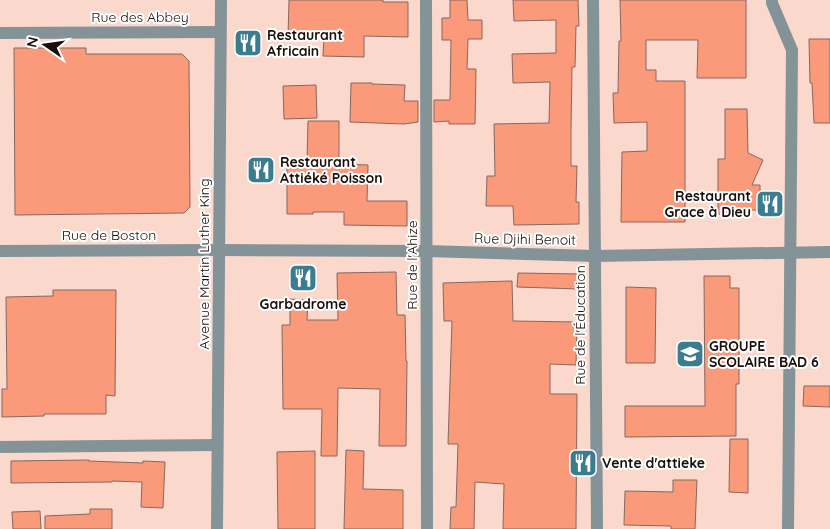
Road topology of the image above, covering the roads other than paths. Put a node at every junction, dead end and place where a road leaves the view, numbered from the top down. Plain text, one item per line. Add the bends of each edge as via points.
1 (221, 0) edge
2 (426, 0) edge
3 (593, 0) edge
4 (772, 0) edge
5 (220, 32) junction
6 (0, 33) edge
7 (219, 250) junction
8 (0, 251) edge
9 (427, 252) junction
10 (830, 252) edge
11 (790, 253) junction
12 (595, 256) junction
13 (217, 445) junction
14 (0, 447) edge
15 (217, 529) edge
16 (428, 529) edge
17 (597, 529) edge
18 (788, 529) edge

1 - 5 street, Avenue Martin Luther King
2 - 9 street, Rue de l'Ahize
3 - 12 street, Rue de l'Éducation
4 - 11 street via 792,50
5 - 6 street, Rue des Abbey
5 - 7 street, Avenue Martin Luther King
7 - 8 street, Rue de Boston
7 - 9 street, Rue Djihi Benoit
7 - 13 street, Avenue Martin Luther King
9 - 12 street, Rue Djihi Benoit
9 - 16 street, Rue de l'Ahize
10 - 11 street, Rue Djihi Benoit
11 - 12 street, Rue Djihi Benoit
11 - 18 street
12 - 17 street, Rue de l'Éducation
13 - 14 street
13 - 15 street, Avenue Martin Luther King

